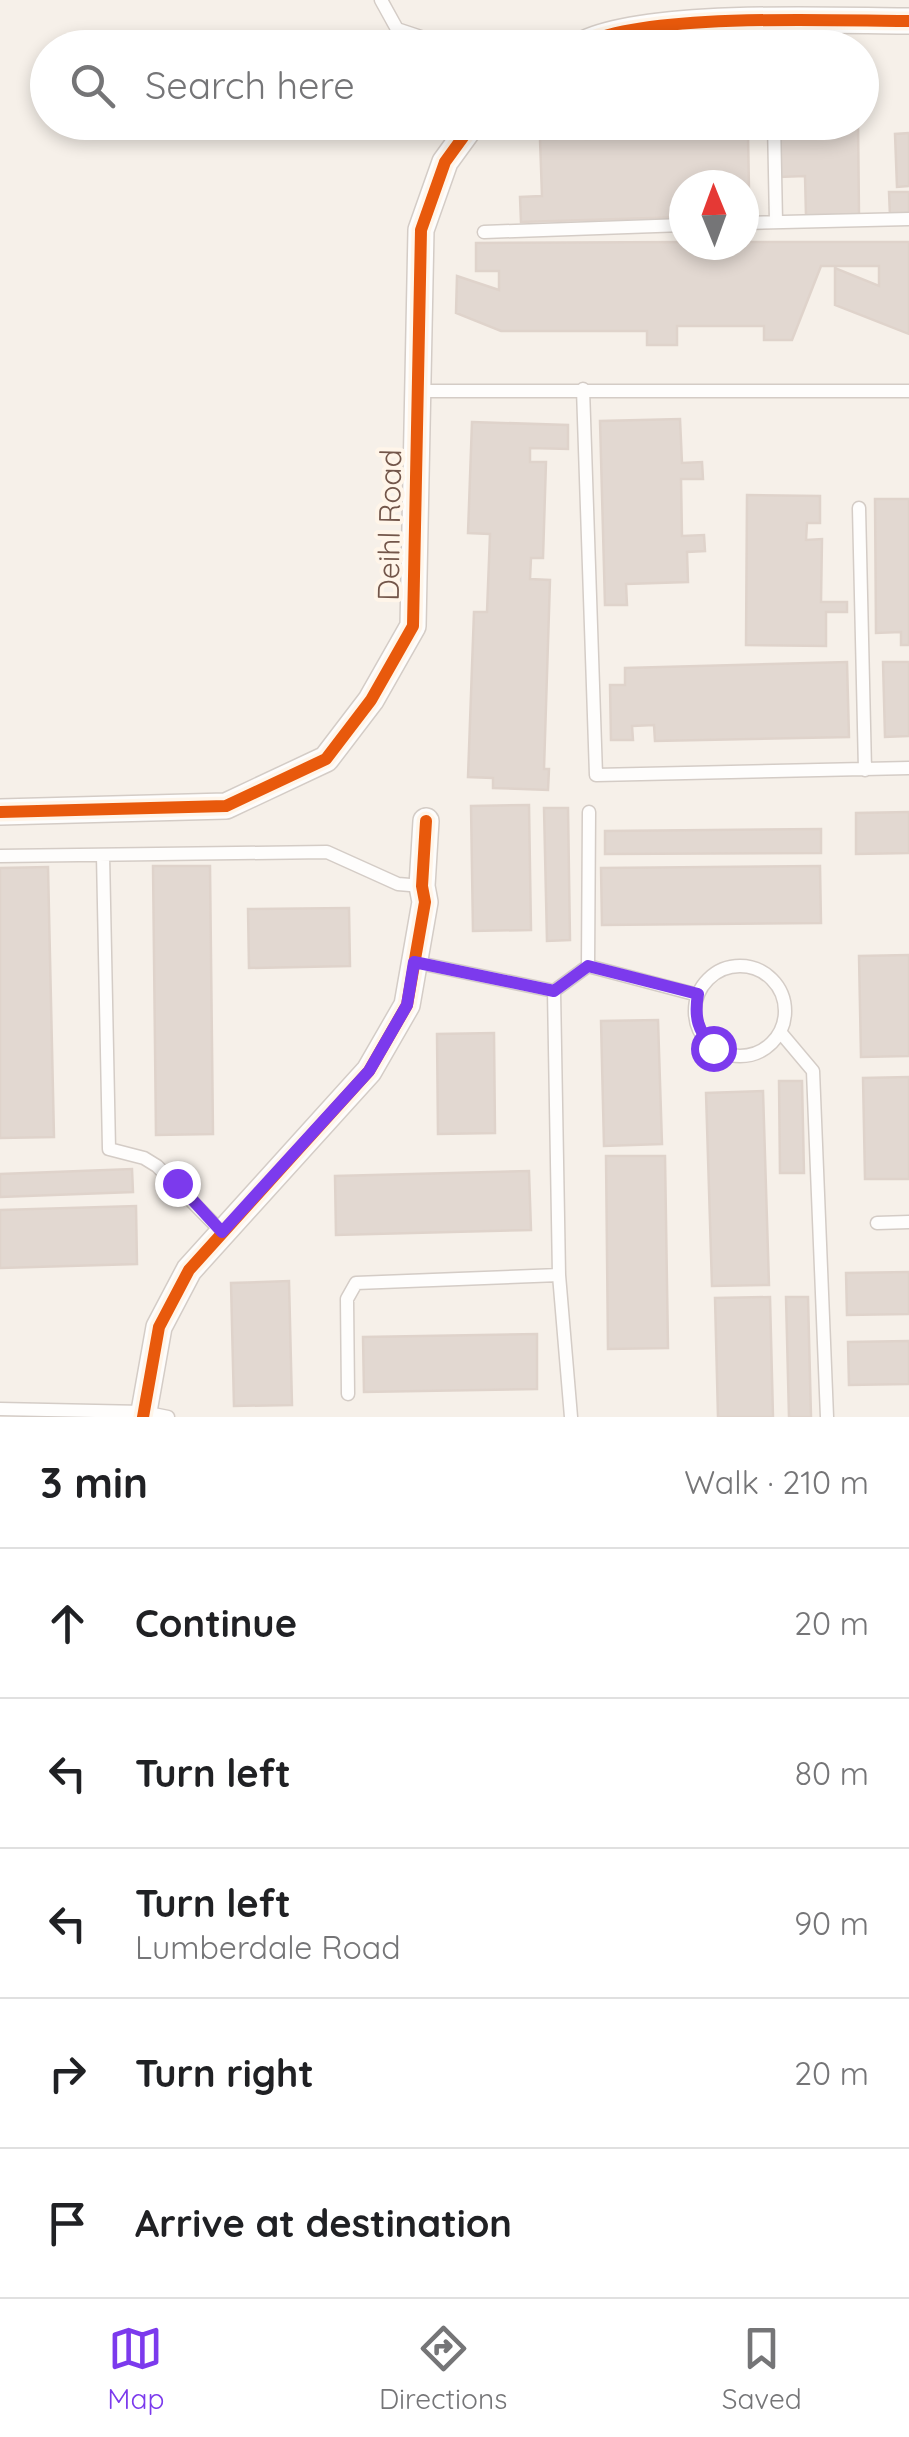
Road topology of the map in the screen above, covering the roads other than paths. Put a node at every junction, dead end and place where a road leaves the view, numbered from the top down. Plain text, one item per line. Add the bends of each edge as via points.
1 (381, 0) edge
2 (909, 21) edge
3 (401, 30) edge
4 (635, 30) edge
5 (725, 30) edge
6 (821, 30) edge
7 (461, 140) edge
8 (774, 140) edge
9 (909, 219) edge
10 (776, 222) junction
11 (759, 223) edge
12 (669, 226) edge
13 (484, 232) dead end
14 (583, 389) junction
15 (418, 390) junction
16 (909, 391) edge
17 (859, 508) dead end
18 (909, 768) edge
19 (865, 770) junction
20 (0, 812) edge
21 (589, 812) dead end
22 (426, 821) dead end
23 (104, 854) junction
24 (0, 856) edge
25 (422, 886) junction
26 (414, 962) junction
27 (588, 966) junction
28 (554, 991) junction
29 (698, 994) junction
30 (781, 1033) junction
31 (909, 1222) edge
32 (877, 1223) dead end
33 (222, 1232) junction
34 (559, 1275) junction
35 (348, 1394) dead end
36 (0, 1409) edge
37 (151, 1415) edge
38 (571, 1417) edge
39 (826, 1417) edge

1 - 3 lane
2 - 6 street
4 - 5 street via 668,24
7 - 15 street, Deihl Road via 445,162 421,230
8 - 10 lane
9 - 10 lane
10 - 11 lane
12 - 13 lane
14 - 15 lane
14 - 16 lane
14 - 19 lane via 596,775
15 - 20 street, Deihl Road via 413,626 371,700 326,759 226,806
17 - 19 lane
18 - 19 lane
21 - 27 lane
22 - 25 street
23 - 24 lane
23 - 25 lane via 327,852 398,884
23 - 33 lane via 108,1149 157,1166
25 - 26 street
26 - 28 lane
26 - 33 street via 407,1005 369,1071
27 - 28 lane
27 - 29 lane
28 - 34 lane
29 - 30 lane via 694,1014 700,1033 730,1056 768,1048
29 - 30 lane via 712,975 736,966 760,970 778,985 786,1009
30 - 39 lane via 813,1071
31 - 32 lane
33 - 37 street via 189,1270 159,1327
34 - 35 lane via 356,1283 347,1299
34 - 38 lane
36 - 37 lane

